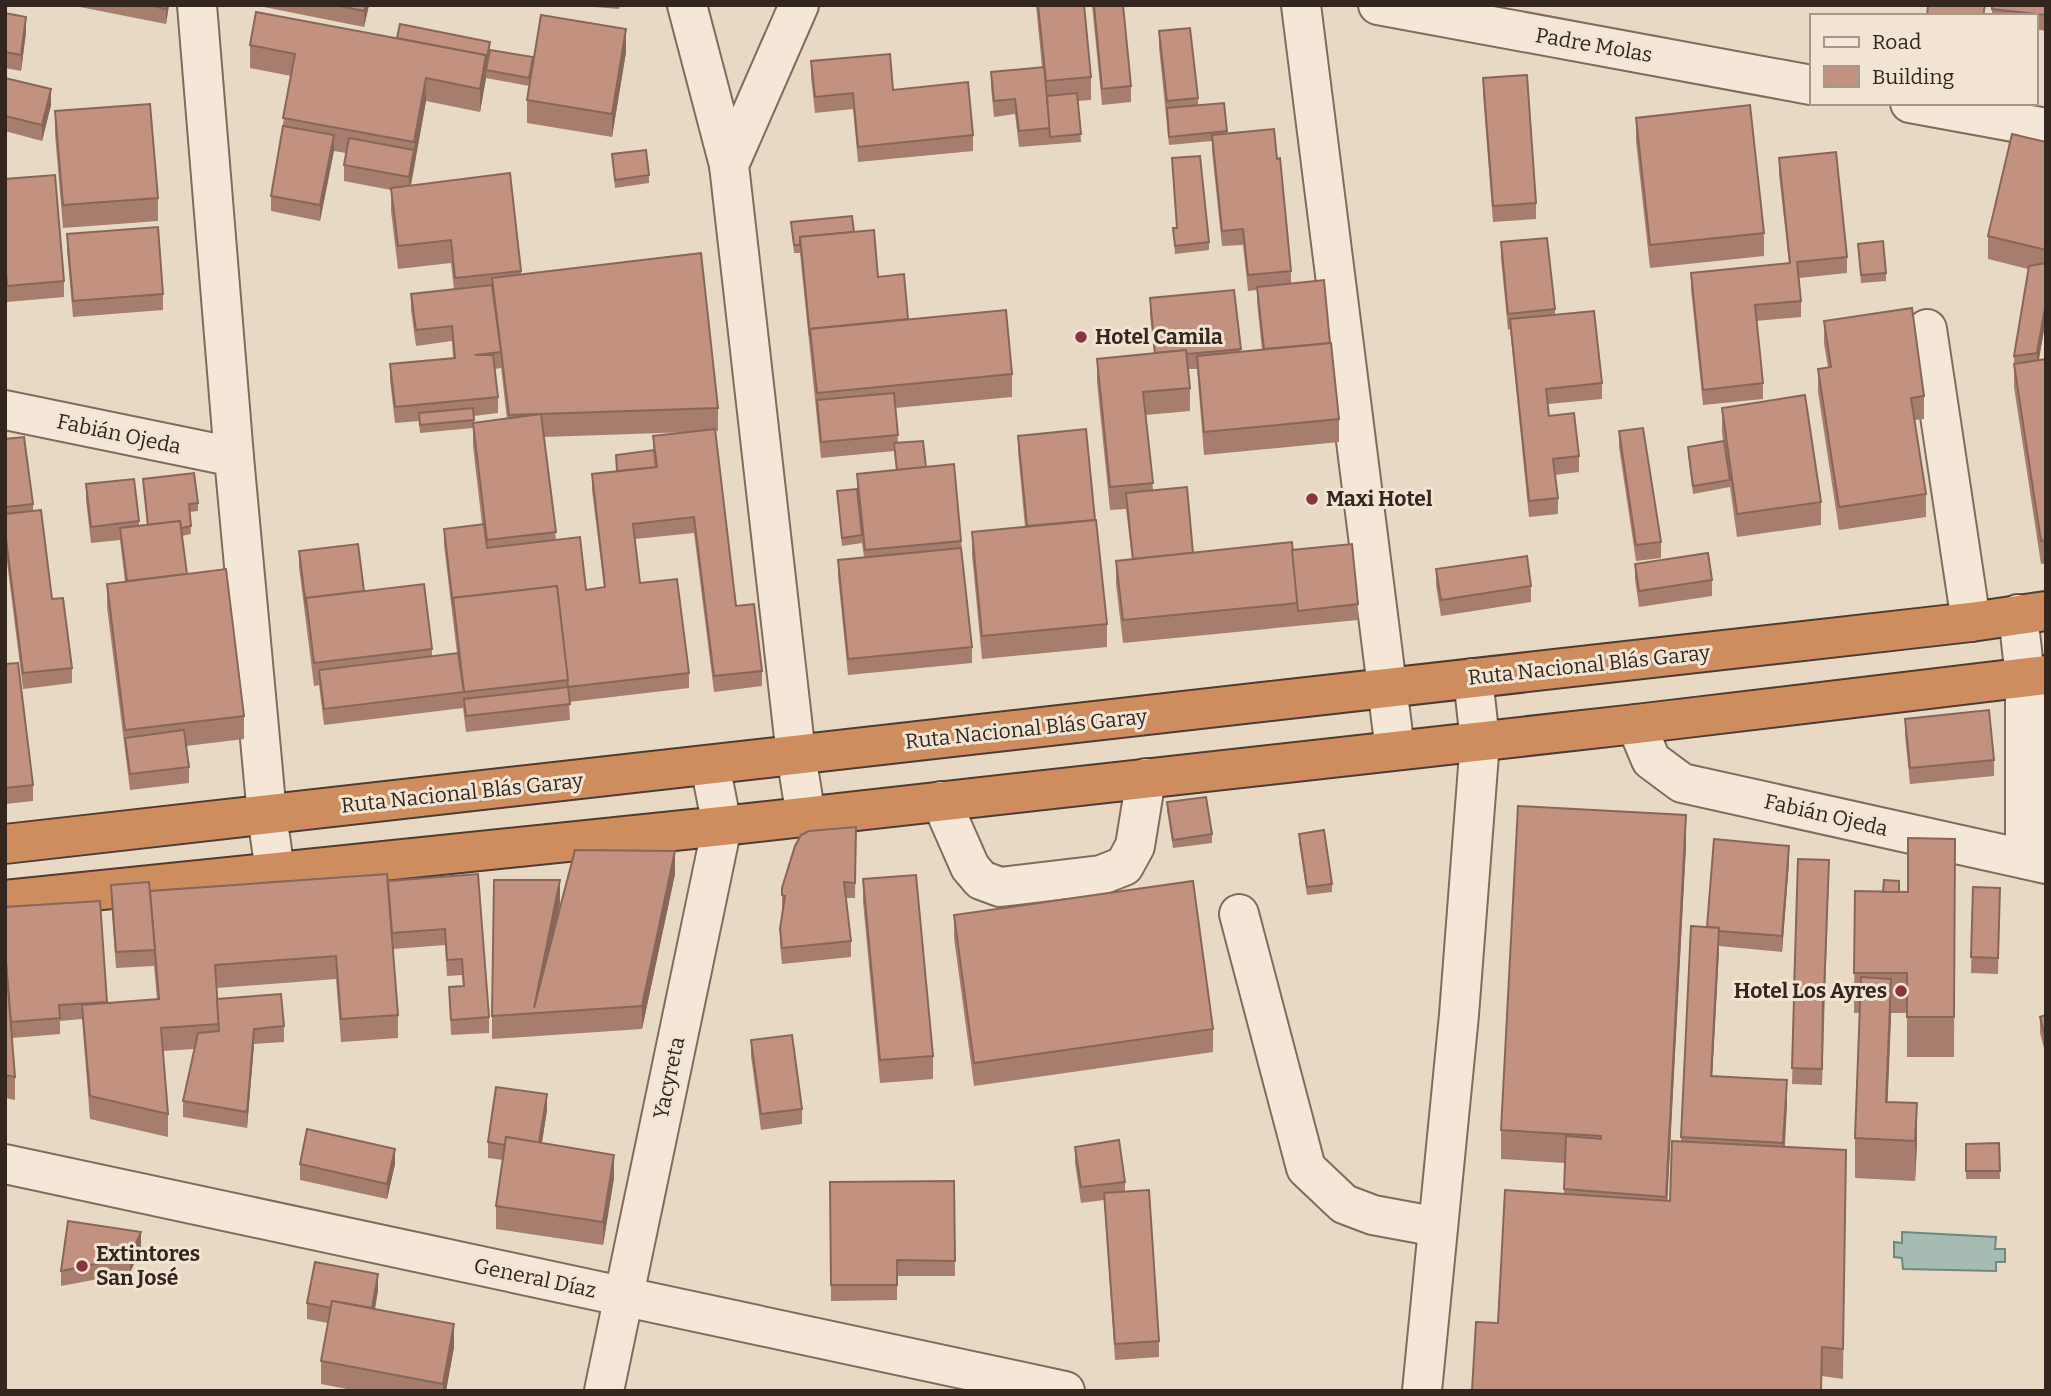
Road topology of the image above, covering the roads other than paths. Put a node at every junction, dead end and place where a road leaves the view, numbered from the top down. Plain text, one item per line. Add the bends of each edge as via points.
1 (197, 5) edge
2 (687, 5) edge
3 (799, 5) edge
4 (1301, 5) edge
5 (1378, 5) edge
6 (1810, 85) edge
7 (1921, 105) edge
8 (2046, 128) edge
9 (729, 165) junction
10 (1927, 329) dead end
11 (5, 410) edge
12 (234, 457) junction
13 (2032, 613) edge
14 (1971, 622) junction
15 (2035, 677) edge
16 (1473, 678) junction
17 (1386, 688) junction
18 (1636, 724) junction
19 (1480, 741) junction
20 (1395, 750) junction
21 (796, 755) junction
22 (710, 765) junction
23 (1146, 778) junction
24 (941, 801) junction
25 (267, 815) junction
26 (806, 817) junction
27 (722, 827) junction
28 (5, 844) edge
29 (2035, 862) edge
30 (275, 872) junction
31 (5, 900) edge
32 (1239, 914) dead end
33 (5, 1164) edge
34 (1438, 1227) junction
35 (622, 1296) junction
36 (604, 1391) edge
37 (1065, 1391) edge
38 (1422, 1391) edge

1 - 12 street
2 - 9 street
3 - 9 street
4 - 17 street
5 - 6 street, Padre Molas
7 - 8 street
9 - 21 street
10 - 14 street
11 - 12 street, Fabián Ojeda
12 - 25 street
13 - 14 highway, Ruta Nacional Blás Garay
13 - 15 street
14 - 16 highway, Ruta Nacional Blás Garay
15 - 18 highway
15 - 29 street
16 - 17 highway, Ruta Nacional Blás Garay
16 - 19 street
17 - 20 street
17 - 21 highway, Ruta Nacional Blás Garay
18 - 19 highway
18 - 29 street, Fabián Ojeda via 1651,760 1682,783
19 - 20 highway
19 - 34 street
20 - 23 highway
21 - 22 highway, Ruta Nacional Blás Garay
21 - 26 street
22 - 25 highway, Ruta Nacional Blás Garay
22 - 27 street, Yacyreta
23 - 24 highway
23 - 24 street via 1135,846 1124,866 1101,875 1000,887 981,880 970,867
24 - 26 highway
25 - 28 highway, Ruta Nacional Blás Garay
25 - 30 street
26 - 27 highway
27 - 30 highway
27 - 35 street, Yacyreta
30 - 31 highway
32 - 34 street via 1306,1168 1344,1204 1373,1215
33 - 35 street, General Díaz
34 - 38 street
35 - 36 street, Yacyreta
35 - 37 street, General Díaz

